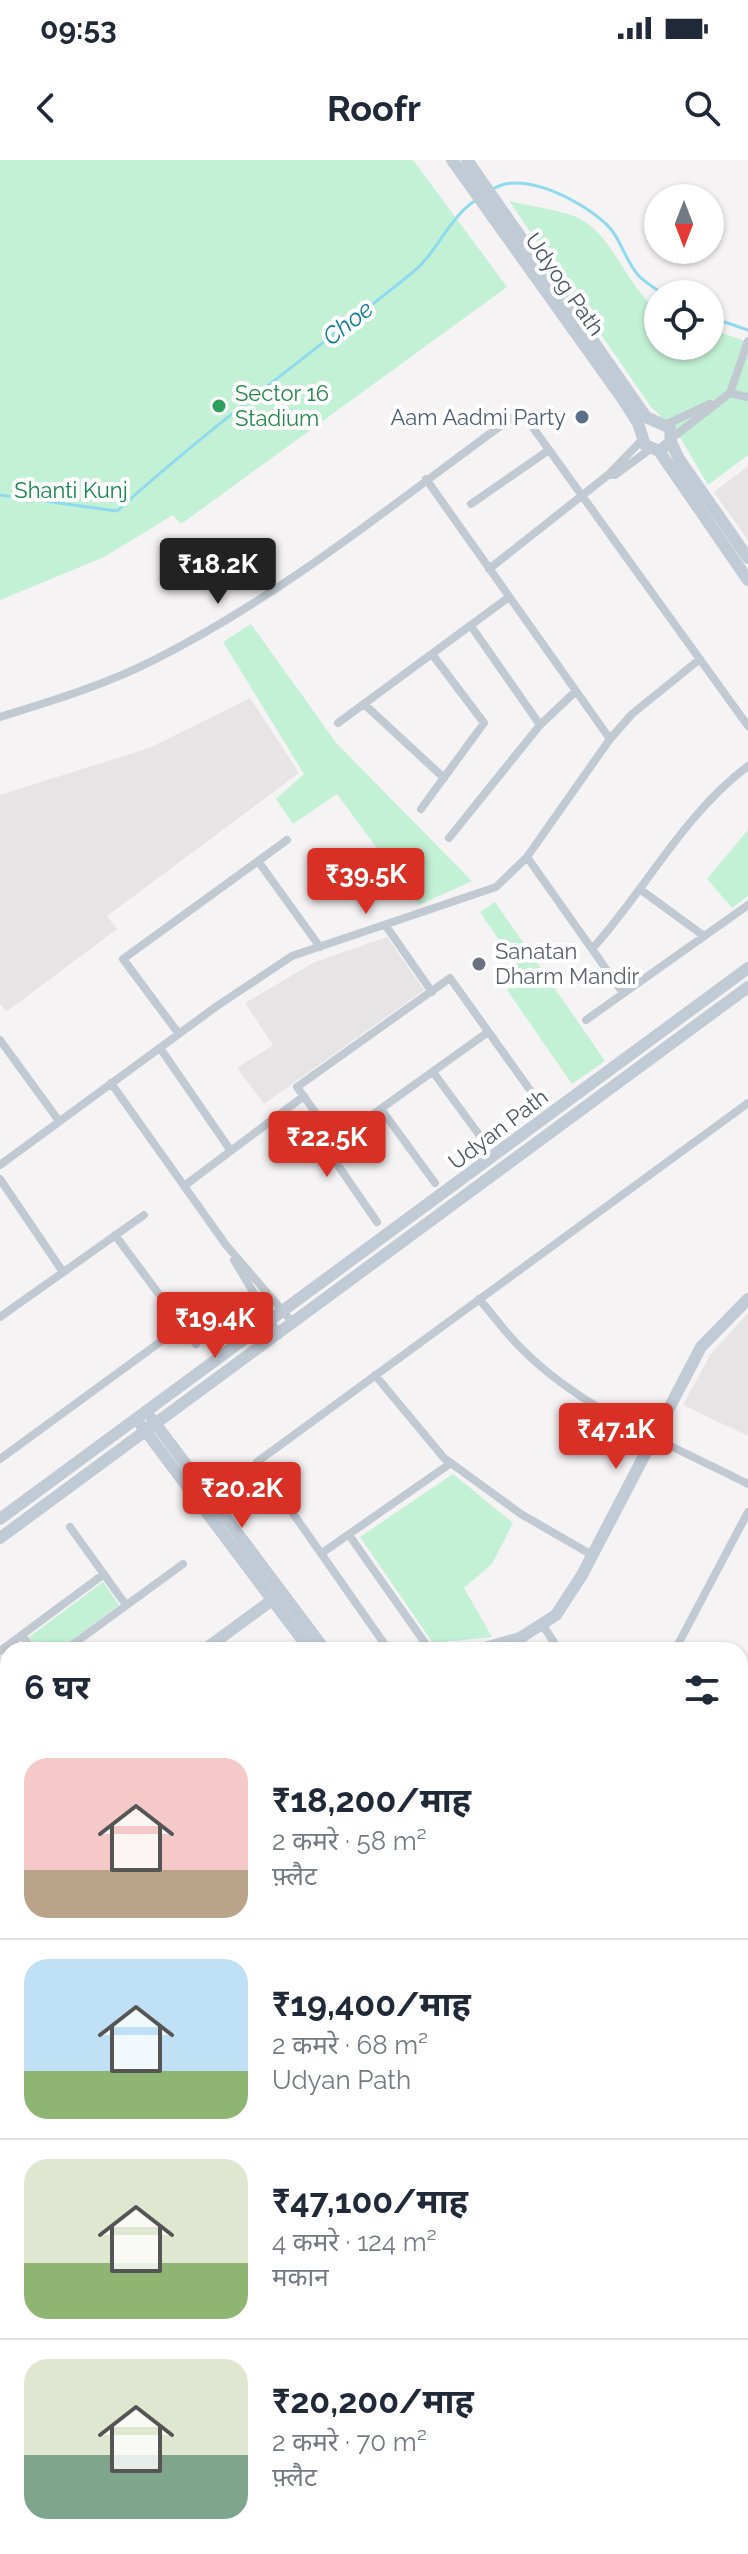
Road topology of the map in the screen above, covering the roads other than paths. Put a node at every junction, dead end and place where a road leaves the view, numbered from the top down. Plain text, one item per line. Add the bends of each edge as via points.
1 (452, 160) edge
2 (468, 169) edge
3 (499, 216) junction
4 (748, 341) edge
5 (726, 396) junction
6 (748, 397) edge
7 (662, 422) junction
8 (672, 440) junction
9 (648, 444) junction
10 (549, 450) junction
11 (426, 479) junction
12 (582, 495) junction
13 (471, 504) dead end
14 (748, 558) edge
15 (489, 569) junction
16 (748, 580) edge
17 (509, 597) junction
18 (471, 626) junction
19 (432, 654) junction
20 (700, 659) junction
21 (576, 691) junction
22 (364, 704) junction
23 (0, 717) edge
24 (338, 723) dead end
25 (540, 725) junction
26 (748, 726) edge
27 (610, 739) junction
28 (748, 766) edge
29 (444, 778) junction
30 (421, 809) dead end
31 (449, 838) dead end
32 (287, 840) dead end
33 (527, 857) junction
34 (258, 861) junction
35 (641, 890) junction
36 (748, 905) edge
37 (386, 926) junction
38 (704, 936) junction
39 (320, 947) junction
40 (592, 949) junction
41 (748, 968) edge
42 (748, 987) edge
43 (432, 992) junction
44 (623, 993) junction
45 (586, 1020) dead end
46 (488, 1032) junction
47 (179, 1034) junction
48 (0, 1040) edge
49 (160, 1048) junction
50 (433, 1072) junction
51 (111, 1083) junction
52 (304, 1096) junction
53 (748, 1103) edge
54 (540, 1104) dead end
55 (381, 1109) junction
56 (59, 1121) junction
57 (336, 1141) junction
58 (486, 1144) dead end
59 (231, 1151) junction
60 (0, 1165) edge
61 (0, 1179) edge
62 (435, 1183) dead end
63 (184, 1186) junction
64 (144, 1215) dead end
65 (377, 1222) dead end
66 (115, 1235) junction
67 (226, 1245) junction
68 (63, 1272) junction
69 (479, 1299) junction
70 (748, 1299) edge
71 (286, 1312) junction
72 (0, 1317) edge
73 (269, 1323) junction
74 (294, 1324) junction
75 (182, 1326) junction
76 (279, 1335) junction
77 (196, 1344) dead end
78 (375, 1375) junction
79 (173, 1412) junction
80 (140, 1413) junction
81 (151, 1428) junction
82 (655, 1436) junction
83 (131, 1443) junction
84 (169, 1452) junction
85 (0, 1459) edge
86 (451, 1463) junction
87 (748, 1484) edge
88 (748, 1512) edge
89 (0, 1519) edge
90 (70, 1527) dead end
91 (349, 1535) junction
92 (0, 1538) edge
93 (322, 1553) junction
94 (592, 1555) junction
95 (183, 1564) dead end
96 (104, 1574) junction
97 (277, 1596) junction
98 (126, 1605) junction
99 (542, 1624) junction
100 (22, 1635) junction
101 (12, 1642) edge
102 (27, 1642) edge
103 (76, 1642) edge
104 (215, 1642) edge
105 (305, 1642) edge
106 (318, 1642) edge
107 (383, 1642) edge
108 (424, 1642) edge
109 (513, 1642) edge
110 (554, 1642) edge
111 (679, 1642) edge

1 - 2 main road, Udyog Path
2 - 3 main road, Udyog Path
3 - 7 main road, Udyog Path via 646,417
3 - 9 main road, Udyog Path
4 - 5 street
5 - 6 street
5 - 7 street
5 - 8 street
7 - 8 main road
7 - 9 main road via 647,424
8 - 9 main road
8 - 14 main road
9 - 12 street via 615,475
9 - 16 main road, Udyog Path
10 - 11 street via 521,411
10 - 12 street
10 - 13 street
11 - 15 street
11 - 23 street via 241,612 89,689
12 - 15 street
12 - 20 street
15 - 17 street
17 - 18 street
17 - 21 street
18 - 19 street
18 - 25 street
19 - 22 street
19 - 29 street via 484,723
20 - 26 street
20 - 27 street via 632,714
21 - 25 street
21 - 27 street
22 - 24 street
22 - 29 street
25 - 31 street
27 - 33 street
28 - 35 street via 694,814
29 - 30 street
32 - 34 street
33 - 37 street via 496,887
33 - 40 street
34 - 39 street
34 - 47 street via 123,959
35 - 38 street
35 - 40 street
36 - 38 street
37 - 39 street
37 - 43 street
38 - 44 street
39 - 47 street via 292,956
40 - 44 street
41 - 71 main road, Udyan Path
42 - 74 main road, Udyan Path
43 - 46 street via 450,978
43 - 52 street via 297,1087
44 - 45 street
46 - 50 street
46 - 54 street
47 - 49 street
48 - 56 street
49 - 51 street
49 - 59 street
50 - 55 street
50 - 58 street
51 - 56 street
51 - 63 street
52 - 57 street
52 - 59 street
53 - 69 street
55 - 57 street
55 - 62 street
56 - 60 street
57 - 65 street via 326,1148
59 - 63 street
61 - 68 street
63 - 67 street
64 - 66 street
66 - 68 street
66 - 75 street
67 - 71 street
67 - 73 street
68 - 72 street
69 - 78 street
69 - 82 street via 523,1351 569,1389
70 - 82 main road via 701,1347
71 - 73 main road, Udyan Path
71 - 74 street
73 - 76 street
73 - 80 main road, Udyan Path
74 - 76 main road, Udyan Path
75 - 77 street
75 - 85 street
76 - 79 main road, Udyan Path
78 - 86 street
78 - 93 street via 257,1462
79 - 81 main road, Udyan Path
79 - 84 main road
80 - 81 main road
80 - 89 main road, Udyan Path
81 - 83 main road, Udyan Path
81 - 84 main road
82 - 87 street
82 - 94 main road
83 - 84 main road
83 - 92 main road, Udyan Path
84 - 97 main road
86 - 91 street
86 - 94 street via 556,1537
88 - 111 street
90 - 96 street
91 - 93 street
91 - 108 street
93 - 107 street
94 - 99 main road via 556,1615
95 - 98 street
96 - 98 street
96 - 100 street
97 - 104 main road
97 - 105 main road
97 - 106 main road
98 - 103 street
99 - 109 main road
99 - 110 street
100 - 101 street
100 - 102 street

